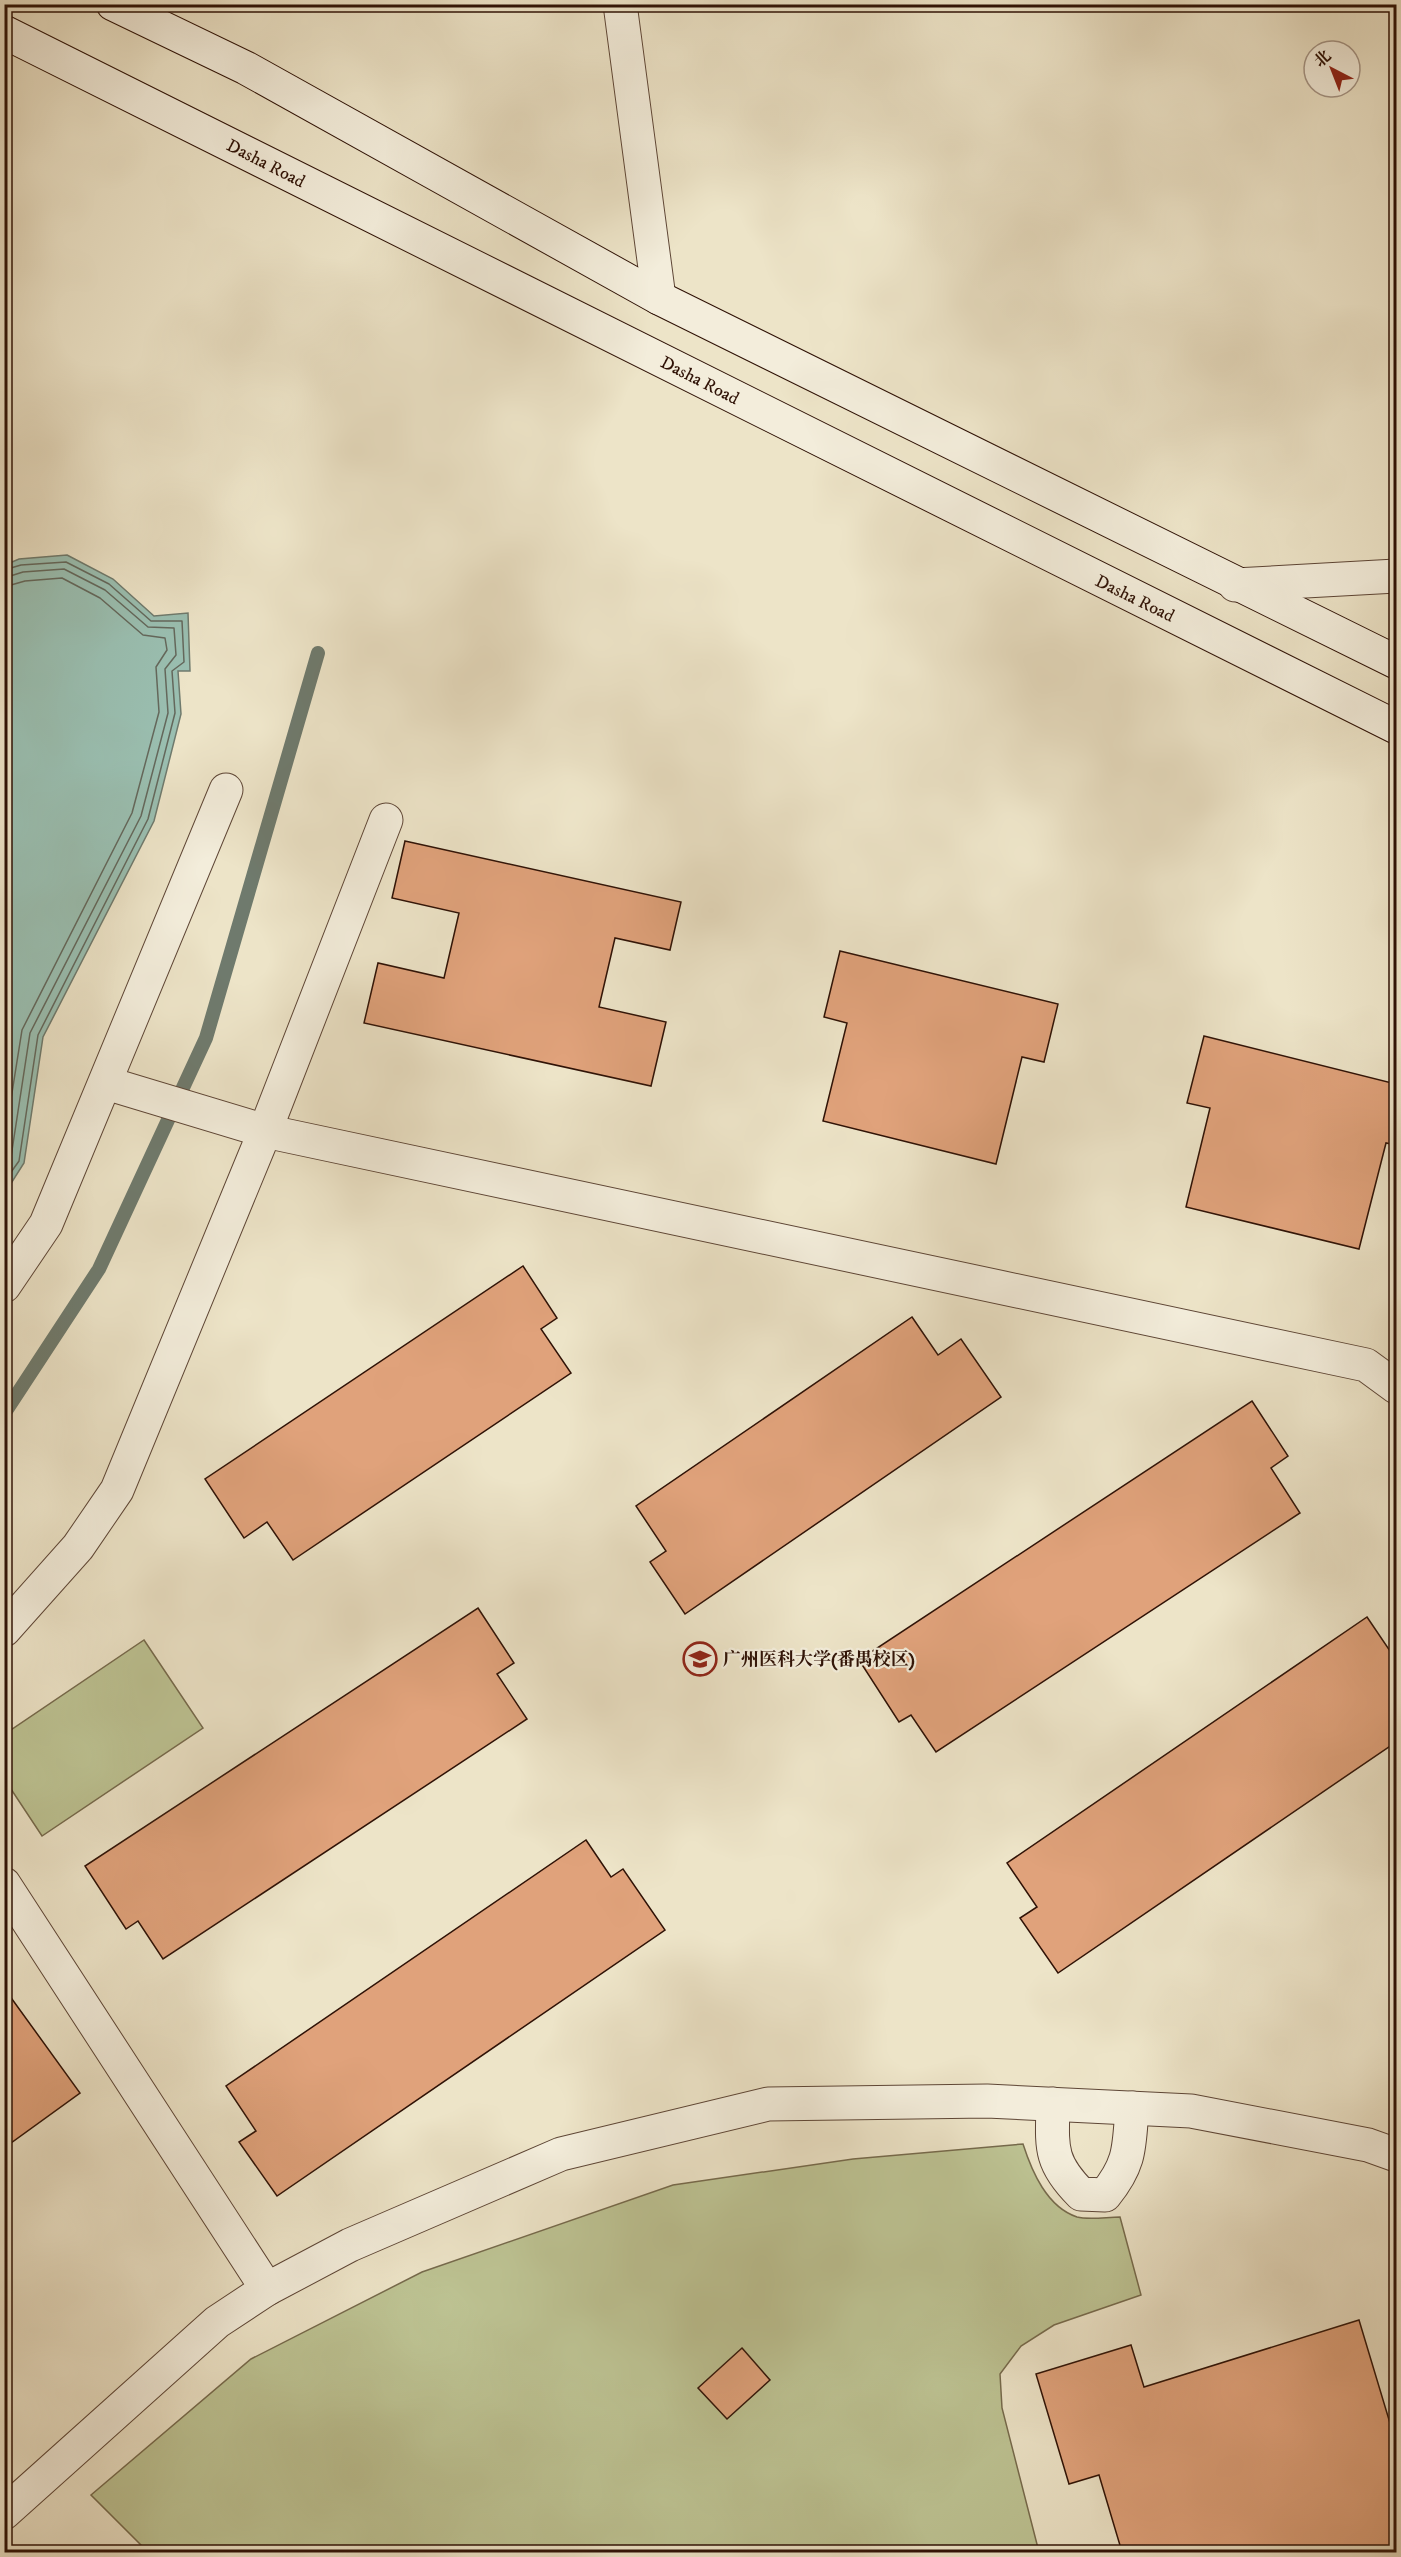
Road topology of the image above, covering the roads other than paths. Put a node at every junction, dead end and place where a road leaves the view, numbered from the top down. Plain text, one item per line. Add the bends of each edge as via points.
1 (113, 4) edge
2 (620, 4) edge
3 (4, 32) edge
4 (659, 298) junction
5 (1396, 576) edge
6 (1235, 585) junction
7 (1396, 662) edge
8 (1396, 727) edge
9 (225, 790) dead end
10 (386, 820) dead end
11 (106, 1083) junction
12 (265, 1131) junction
13 (4, 1286) edge
14 (1396, 1387) edge
15 (4, 1630) edge
16 (5, 1887) edge
17 (1053, 2104) junction
18 (1132, 2108) junction
19 (1387, 2147) edge
20 (267, 2289) junction
21 (4, 2512) edge

1 - 4 street via 246,68
2 - 4 street
3 - 8 street, Dasha Road
4 - 6 street
5 - 6 street
6 - 7 street
9 - 11 street
10 - 12 street
11 - 12 street
11 - 13 street via 46,1224
12 - 14 street via 1366,1365
12 - 15 street via 117,1490 78,1547
16 - 20 street
17 - 18 street
17 - 18 street via 1052,2151 1064,2178 1081,2194 1105,2195 1120,2177 1128,2158
17 - 20 street via 987,2101 780,2104 745,2110 561,2154 350,2245
18 - 19 street via 1191,2111
20 - 21 street via 217,2322

